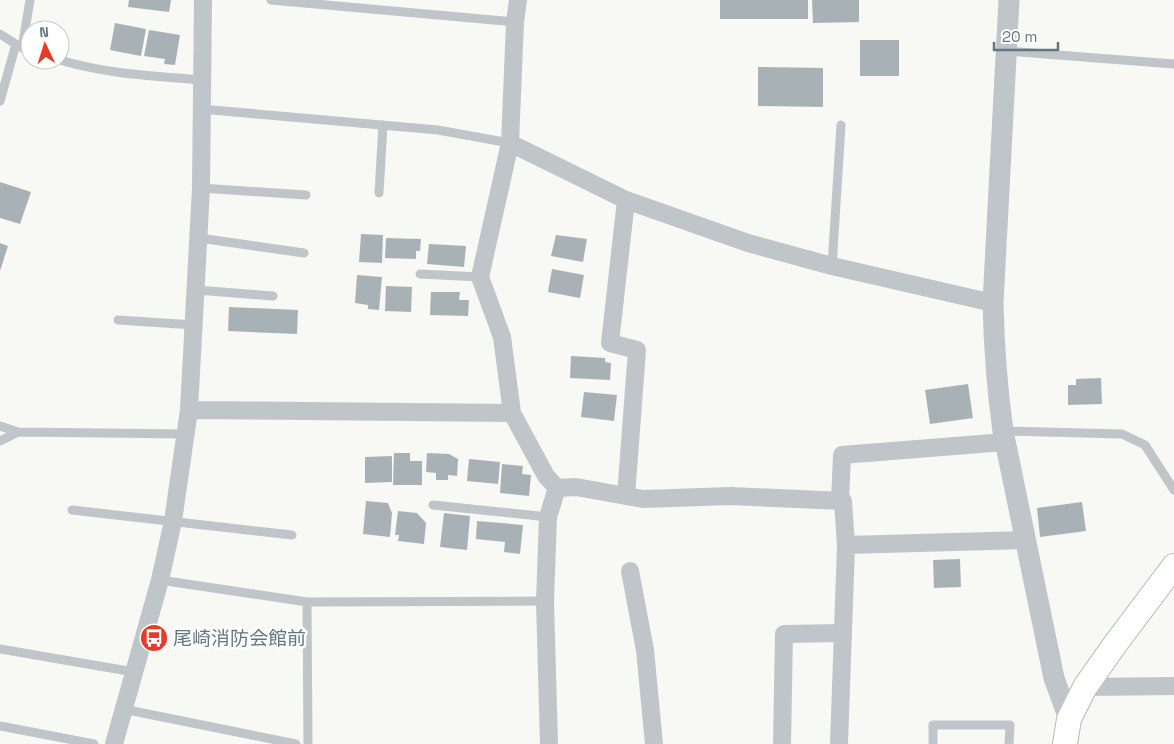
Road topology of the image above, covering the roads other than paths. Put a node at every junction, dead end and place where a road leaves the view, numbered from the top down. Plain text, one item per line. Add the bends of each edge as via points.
1 (30, 0) edge
2 (203, 0) edge
3 (271, 0) edge
4 (518, 0) edge
5 (1009, 0) edge
6 (27, 20) edge
7 (515, 22) junction
8 (0, 34) edge
9 (20, 45) edge
10 (1006, 50) junction
11 (20, 54) edge
12 (70, 63) edge
13 (1174, 64) edge
14 (201, 80) junction
15 (0, 100) edge
16 (201, 109) junction
17 (383, 125) junction
18 (841, 125) dead end
19 (510, 143) junction
20 (201, 188) junction
21 (379, 193) dead end
22 (306, 195) dead end
23 (626, 200) junction
24 (199, 238) junction
25 (304, 253) dead end
26 (832, 266) junction
27 (420, 274) dead end
28 (480, 277) junction
29 (197, 290) junction
30 (273, 296) dead end
31 (994, 304) junction
32 (118, 320) dead end
33 (194, 324) junction
34 (189, 410) junction
35 (512, 413) junction
36 (0, 426) edge
37 (18, 432) junction
38 (186, 434) junction
39 (1004, 436) junction
40 (0, 441) edge
41 (557, 488) junction
42 (1174, 490) edge
43 (626, 496) junction
44 (840, 501) junction
45 (433, 505) dead end
46 (72, 510) dead end
47 (548, 517) junction
48 (173, 521) junction
49 (292, 535) dead end
50 (1025, 540) junction
51 (846, 545) junction
52 (1174, 566) edge
53 (630, 571) dead end
54 (160, 580) junction
55 (545, 601) junction
56 (307, 602) junction
57 (842, 633) junction
58 (0, 649) edge
59 (134, 672) junction
60 (1174, 686) edge
61 (1085, 687) junction
62 (123, 709) junction
63 (1069, 719) junction
64 (0, 726) edge
65 (94, 744) edge
66 (114, 744) edge
67 (296, 744) edge
68 (308, 744) edge
69 (548, 744) edge
70 (654, 744) edge
71 (782, 744) edge
72 (839, 744) edge
73 (933, 744) edge
74 (1009, 744) edge
75 (1065, 744) edge

1 - 6 lane
2 - 14 street
3 - 7 lane
4 - 7 street
5 - 10 street
7 - 19 street
8 - 9 lane
10 - 13 lane
10 - 31 street
11 - 15 lane
12 - 14 lane via 133,75
14 - 16 street
16 - 17 lane
16 - 20 street
17 - 19 lane via 438,130
17 - 21 lane
18 - 26 lane
19 - 23 street
19 - 28 street
20 - 22 lane
20 - 24 street
23 - 26 street via 748,243
23 - 43 street via 610,343 637,350
24 - 25 lane
24 - 29 street
26 - 31 street
27 - 28 lane
28 - 35 street via 502,337
29 - 30 lane
29 - 33 street
31 - 39 street via 994,345
32 - 33 lane
33 - 34 street
34 - 35 street
34 - 38 street
35 - 41 street via 546,476
36 - 37 lane
37 - 38 lane
37 - 40 lane
38 - 48 street
39 - 42 lane via 1122,434 1145,445
39 - 44 street via 842,454
39 - 50 street
41 - 43 street via 576,487
41 - 47 street
43 - 44 street via 643,499 731,496
44 - 51 street via 843,501
45 - 47 lane
46 - 48 lane
47 - 55 street
48 - 49 lane
48 - 54 street
50 - 51 street
50 - 63 street via 1054,678
51 - 57 street
52 - 61 main road
53 - 70 street via 645,650
54 - 56 lane
54 - 59 street
55 - 56 lane
55 - 69 street
56 - 68 lane
57 - 71 street via 784,634
57 - 72 street
58 - 59 lane
59 - 62 street
60 - 61 street
61 - 63 main road
62 - 66 street
62 - 67 lane
63 - 75 main road
64 - 65 lane
73 - 74 lane via 933,725 1010,725

